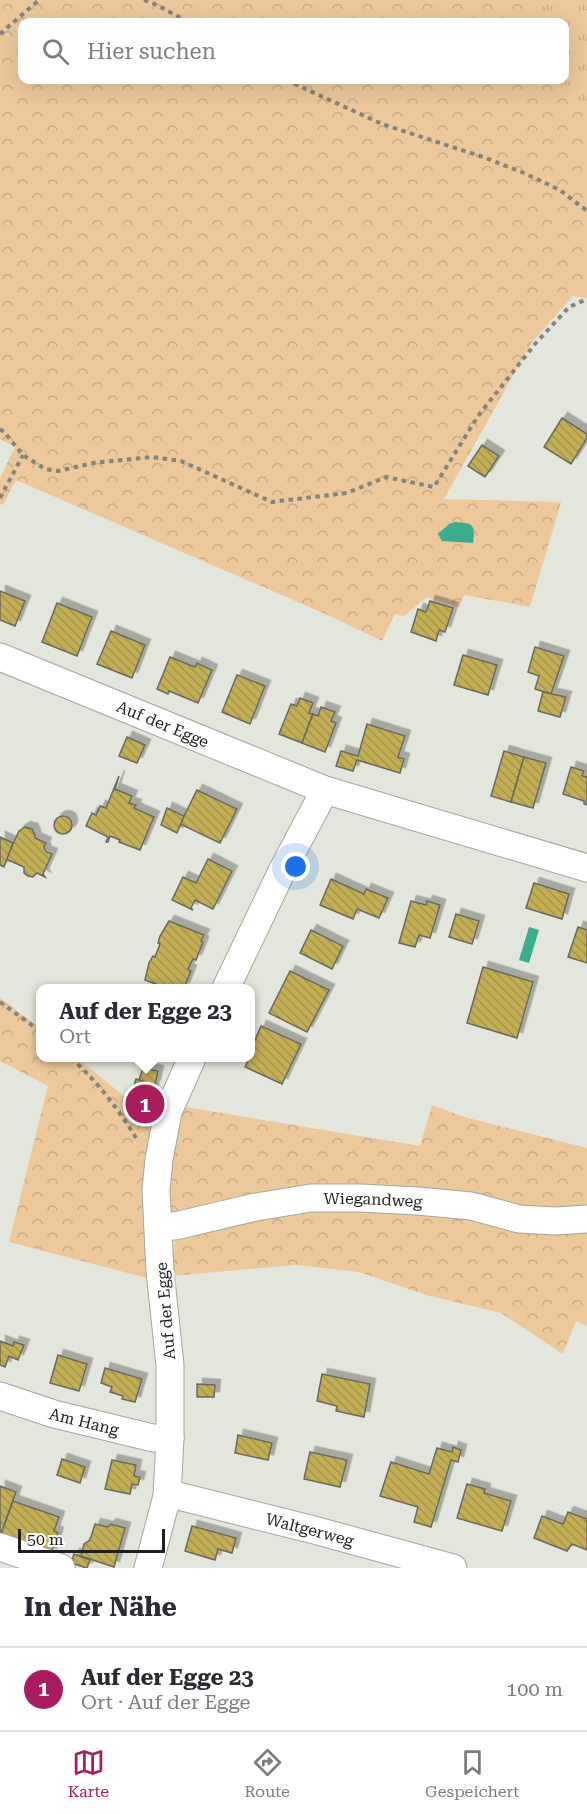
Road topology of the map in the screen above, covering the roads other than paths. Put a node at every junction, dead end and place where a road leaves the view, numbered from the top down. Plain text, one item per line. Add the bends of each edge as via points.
1 (0, 657) edge
2 (325, 790) junction
3 (587, 868) edge
4 (227, 984) edge
5 (190, 1062) edge
6 (587, 1219) edge
7 (158, 1226) junction
8 (0, 1396) edge
9 (170, 1438) junction
10 (167, 1496) junction
11 (0, 1546) edge
12 (61, 1568) edge
13 (148, 1568) edge
14 (453, 1568) edge

1 - 2 street, Auf der Egge
2 - 3 street, Auf der Egge
2 - 4 street
5 - 7 street, Auf der Egge via 168,1112 156,1190
6 - 7 street, Wiegandweg via 519,1219 471,1206 311,1198 175,1226
7 - 9 street, Auf der Egge via 170,1365
8 - 9 street, Am Hang via 54,1414 153,1438
9 - 10 street, Auf der Egge
10 - 13 street, Auf der Egge
10 - 14 street, Waltgerweg
11 - 12 street

